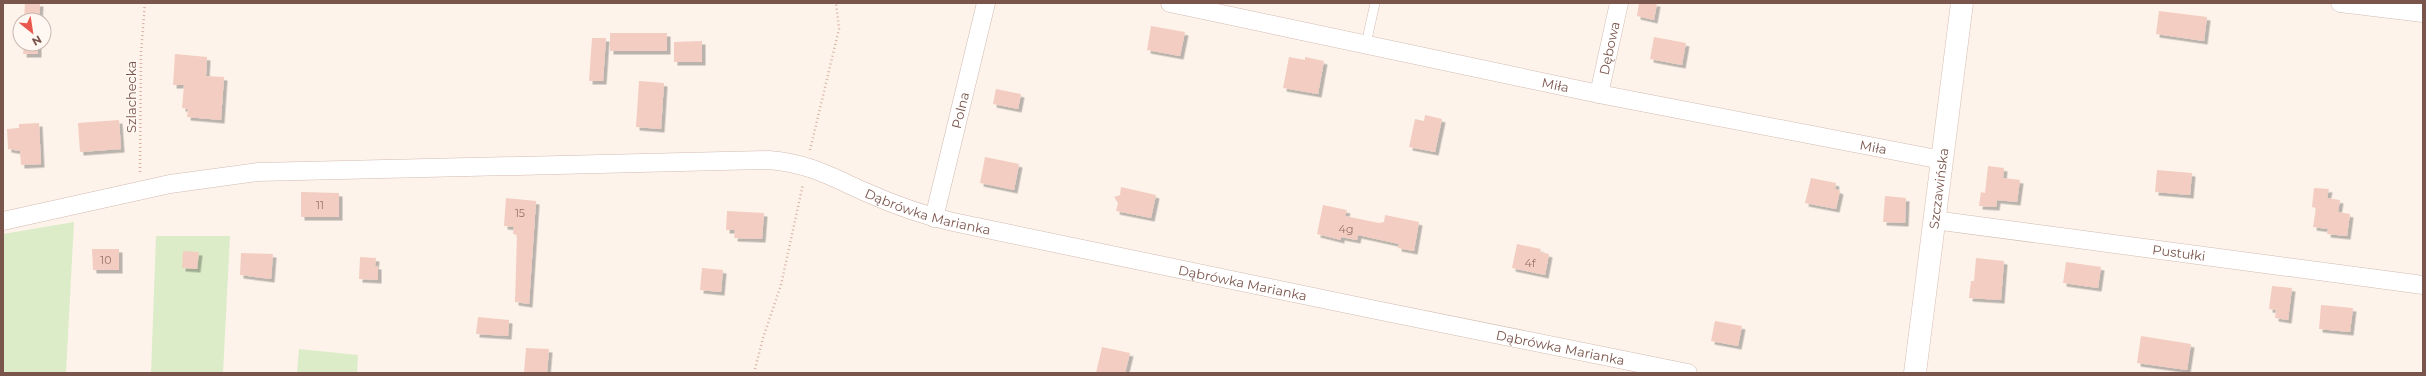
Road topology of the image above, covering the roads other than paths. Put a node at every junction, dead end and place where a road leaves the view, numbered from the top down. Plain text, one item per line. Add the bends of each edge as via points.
1 (986, 3) edge
2 (1170, 3) edge
3 (1375, 3) edge
4 (1619, 3) edge
5 (1962, 3) edge
6 (2340, 3) edge
7 (2423, 13) edge
8 (1366, 44) junction
9 (1598, 94) junction
10 (1942, 160) junction
11 (934, 218) junction
12 (3, 220) edge
13 (1934, 220) junction
14 (2423, 285) edge
15 (1688, 373) edge
16 (1915, 373) edge

1 - 11 street, Polna
2 - 8 street, Miła
3 - 8 lane
4 - 9 street, Dębowa
5 - 10 street, Szczawińska
6 - 7 street
8 - 9 street, Miła
9 - 10 street, Miła
10 - 13 street, Szczawińska
11 - 12 street, Dąbrówka Marianka via 883,200 806,165 769,160 258,172 198,179
11 - 15 street, Dąbrówka Marianka
13 - 14 street, Pustułki
13 - 16 street, Szczawińska

